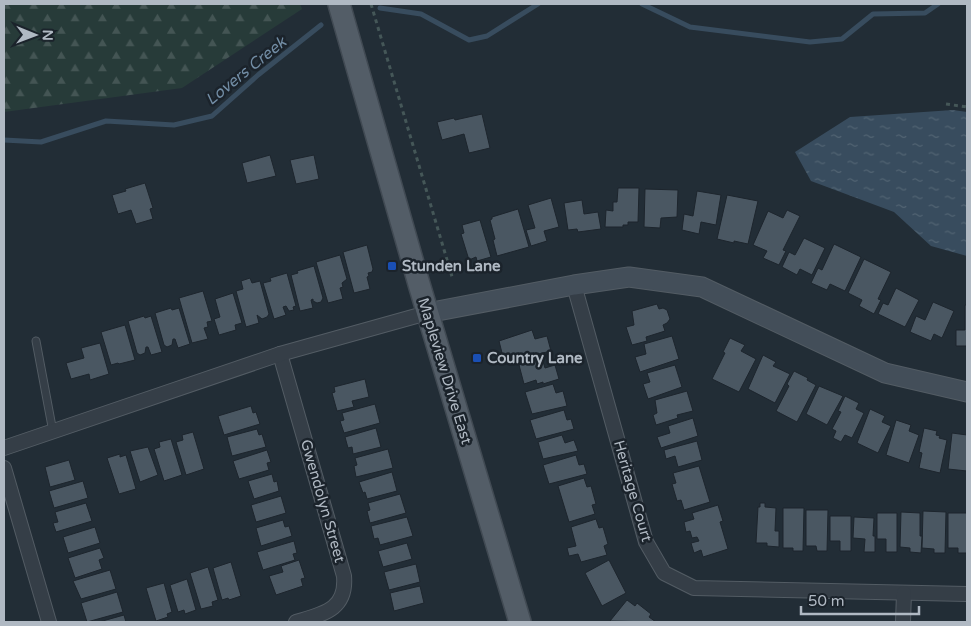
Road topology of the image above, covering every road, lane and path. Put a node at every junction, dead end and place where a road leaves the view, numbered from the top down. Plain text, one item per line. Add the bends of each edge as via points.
1 (339, 4) edge
2 (371, 4) edge
3 (946, 104) dead end
4 (967, 106) edge
5 (453, 280) dead end
6 (574, 284) junction
7 (427, 313) junction
8 (36, 341) dead end
9 (280, 354) junction
10 (967, 392) edge
11 (53, 432) junction
12 (4, 448) edge
13 (4, 468) edge
14 (904, 593) junction
15 (967, 594) edge
16 (49, 622) edge
17 (296, 622) edge
18 (520, 622) edge
19 (903, 622) edge

1 - 7 main road, Mapleview Drive East
2 - 5 path
3 - 4 path
6 - 7 street
6 - 10 street via 629,277 702,287 885,373
6 - 14 street, Heritage Court via 646,542 664,573 694,588
7 - 9 street
7 - 18 main road, Mapleview Drive East
8 - 11 lane
9 - 11 street
9 - 17 street, Gwendolyn Street via 345,584 342,597 333,608
11 - 12 street
13 - 16 street
14 - 15 street, Heritage Court
14 - 19 street

